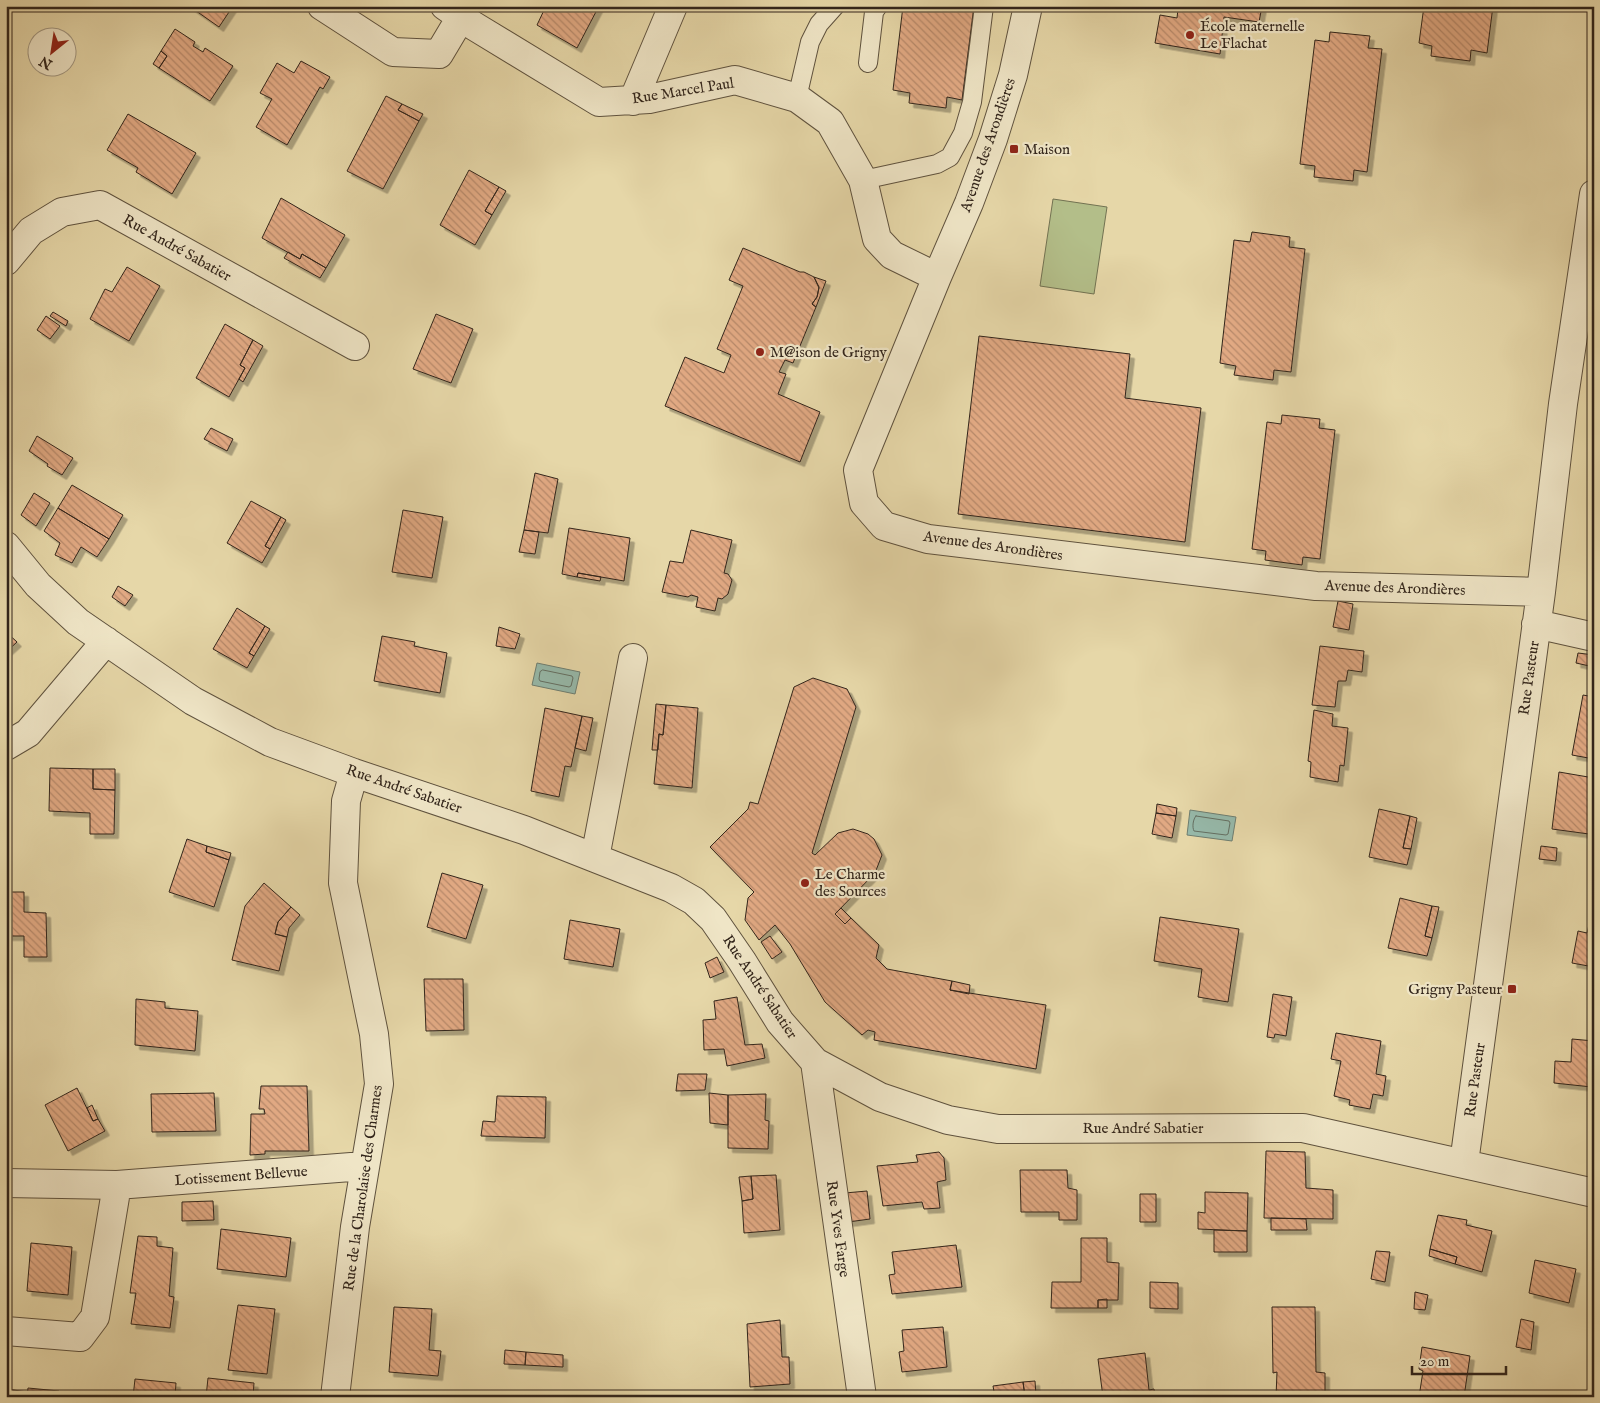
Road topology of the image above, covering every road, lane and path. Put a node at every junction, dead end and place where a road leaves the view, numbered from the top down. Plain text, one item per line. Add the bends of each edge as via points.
1 (322, 6) edge
2 (673, 6) edge
3 (835, 6) edge
4 (878, 6) edge
5 (984, 6) edge
6 (1028, 6) edge
7 (466, 14) edge
8 (868, 63) dead end
9 (797, 98) junction
10 (632, 100) junction
11 (863, 180) junction
12 (1594, 194) edge
13 (6, 262) edge
14 (936, 277) junction
15 (355, 346) dead end
16 (6, 546) edge
17 (1540, 592) junction
18 (1536, 624) junction
19 (1594, 637) edge
20 (106, 641) junction
21 (633, 658) dead end
22 (6, 746) edge
23 (354, 773) junction
24 (595, 858) junction
25 (815, 1062) junction
26 (1464, 1163) junction
27 (364, 1166) junction
28 (6, 1184) edge
29 (117, 1185) junction
30 (1594, 1193) edge
31 (6, 1331) edge
32 (335, 1397) edge
33 (862, 1397) edge

1 - 7 street via 393,52 438,54
2 - 10 street
3 - 9 lane via 819,24 810,42
4 - 8 lane via 874,12
5 - 11 lane via 972,102 963,133 950,157 937,164
6 - 14 street, Avenue des Arondières via 1013,75 993,139
7 - 10 street, Rue Marcel Paul via 599,102
9 - 10 street, Rue Marcel Paul via 735,80
9 - 11 street, Rue Marcel Paul via 830,122
11 - 14 street, Rue Marcel Paul via 877,239 892,255
12 - 17 street, Rue Pasteur
13 - 15 street, Rue André Sabatier via 31,231 62,212 100,205
14 - 17 street, Avenue des Arondières via 858,470 864,503 884,526 928,539 1316,586
16 - 20 street, Rue André Sabatier via 38,585 78,622
17 - 18 street, Rue Pasteur
18 - 19 street
18 - 26 street, Rue Pasteur
20 - 22 street via 28,733
20 - 23 street, Rue André Sabatier via 193,701 270,742
21 - 24 street
23 - 24 street, Rue André Sabatier via 524,830
23 - 27 street, Rue de la Charolaise des Charmes via 346,801 343,883 374,1034 380,1084
24 - 25 street, Rue André Sabatier via 671,888 694,901 713,919 780,1022
25 - 26 street, Rue André Sabatier via 880,1097 948,1120 998,1128 1303,1128
25 - 33 street, Rue Yves Farge
26 - 30 street, Rue André Sabatier
27 - 29 street, Lotissement Bellevue
27 - 32 street, Rue de la Charolaise des Charmes
28 - 29 street, Lotissement Bellevue
29 - 31 street via 95,1317 90,1324 80,1337

